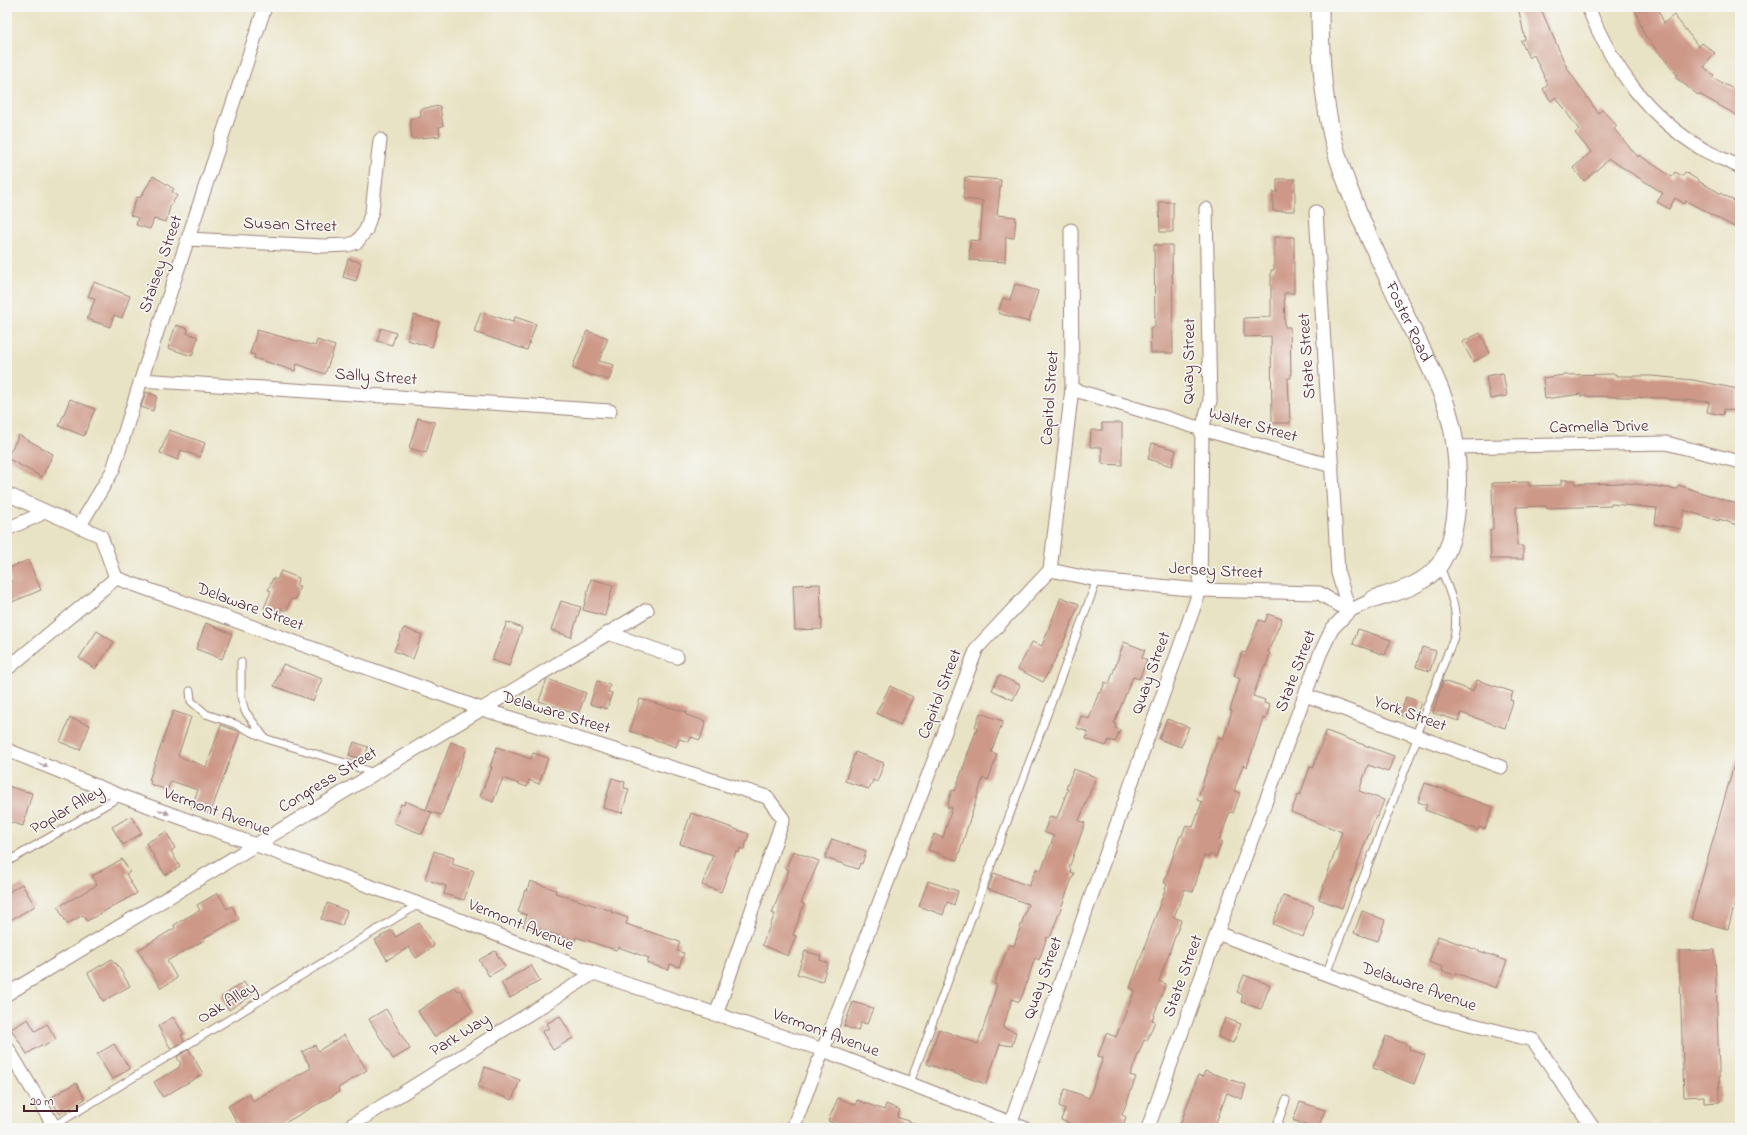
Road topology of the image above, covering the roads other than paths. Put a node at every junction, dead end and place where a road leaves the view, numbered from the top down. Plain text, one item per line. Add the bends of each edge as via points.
1 (265, 7) edge
2 (1320, 7) edge
3 (1588, 7) edge
4 (380, 140) dead end
5 (1740, 167) edge
6 (1206, 209) dead end
7 (1316, 212) dead end
8 (1071, 230) dead end
9 (188, 239) junction
10 (141, 380) junction
11 (1072, 390) junction
12 (610, 411) dead end
13 (1202, 429) junction
14 (1456, 447) junction
15 (1740, 462) edge
16 (1332, 466) junction
17 (7, 494) edge
18 (42, 510) junction
19 (79, 527) junction
20 (7, 530) edge
21 (1440, 564) junction
22 (1050, 570) junction
23 (116, 578) junction
24 (1097, 580) junction
25 (1200, 590) junction
26 (1374, 599) joint
27 (647, 610) dead end
28 (1349, 611) junction
29 (608, 633) junction
30 (678, 657) dead end
31 (241, 662) dead end
32 (7, 669) edge
33 (190, 691) dead end
34 (1305, 695) junction
35 (482, 709) junction
36 (1417, 735) junction
37 (266, 739) junction
38 (7, 750) edge
39 (1502, 767) dead end
40 (374, 773) junction
41 (121, 796) junction
42 (255, 845) junction
43 (7, 862) edge
44 (419, 904) junction
45 (1217, 933) junction
46 (594, 973) junction
47 (1326, 974) junction
48 (7, 994) edge
49 (716, 1014) junction
50 (7, 1047) edge
51 (823, 1050) junction
52 (910, 1084) junction
53 (1286, 1100) dead end
54 (1010, 1125) edge
55 (52, 1127) edge
56 (346, 1128) edge
57 (793, 1128) edge
58 (1024, 1128) edge
59 (1148, 1128) edge
60 (1276, 1128) edge
61 (1593, 1128) edge

1 - 9 street, Staisey Street
2 - 14 street, Foster Road via 1320,49 1325,105 1338,158 1366,230 1448,411
3 - 5 street via 1596,27 1625,79 1642,100 1667,124 1704,150
4 - 9 street, Susan Street via 372,211 366,230 357,242 323,246
6 - 13 street, Quay Street via 1210,401
7 - 16 street, State Street
8 - 11 street, Capitol Street
9 - 10 street, Staisey Street
10 - 12 street, Sally Street
10 - 19 street, Staisey Street via 113,470
11 - 13 street, Walter Street
11 - 22 street, Capitol Street
13 - 16 street, Walter Street
13 - 25 street, Quay Street
14 - 15 street, Carmella Drive via 1666,443
14 - 21 street, Foster Road via 1454,527
16 - 28 street, State Street via 1338,573
17 - 18 street
18 - 19 street
18 - 20 street via 40,515
19 - 23 street via 101,536
21 - 26 street, Foster Road via 1425,578 1403,590
21 - 36 lane via 1456,612 1457,624
22 - 24 street, Jersey Street
22 - 51 street, Capitol Street via 976,648
23 - 32 street
23 - 35 street, Delaware Street
24 - 25 street, Jersey Street
24 - 52 lane
25 - 28 street, Jersey Street via 1319,593
25 - 54 street, Quay Street
26 - 28 street
27 - 29 street, Congress Street
28 - 34 street, State Street via 1332,629
29 - 30 street
29 - 35 street, Congress Street
31 - 37 lane via 241,698 245,711
33 - 37 lane via 191,701 206,714
34 - 36 street, York Street
34 - 45 street, State Street
35 - 40 street, Congress Street
35 - 49 street, Delaware Street via 767,797 783,819
36 - 39 street, York Street
36 - 47 lane
37 - 40 lane
38 -> 41 street, Vermont Avenue
40 - 42 street, Congress Street
41 -> 42 street, Vermont Avenue
41 - 43 lane, Poplar Alley
42 - 44 street, Vermont Avenue
42 - 48 street, Congress Street
44 - 46 street, Vermont Avenue
44 - 55 lane, Oak Alley
45 - 47 street, Delaware Avenue
45 - 59 street, State Street
46 - 49 street, Vermont Avenue
46 - 56 street, Park Way
47 - 61 street, Delaware Avenue via 1437,1016 1533,1040
49 - 51 street, Vermont Avenue
50 - 55 street
51 - 52 street, Vermont Avenue
51 - 57 street, Capitol Street
52 - 54 street, Vermont Avenue
53 - 60 lane
54 - 58 street, Vermont Avenue

